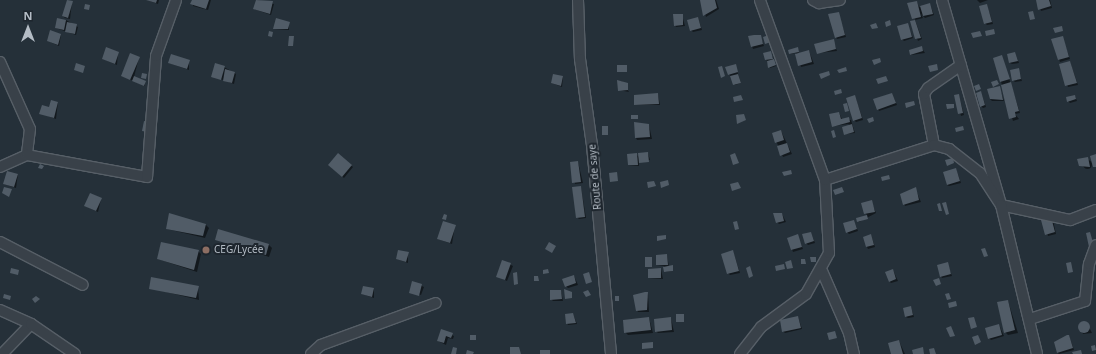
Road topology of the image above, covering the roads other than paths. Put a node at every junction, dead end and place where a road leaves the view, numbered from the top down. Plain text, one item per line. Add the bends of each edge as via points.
1 (176, 0) edge
2 (578, 0) edge
3 (760, 0) edge
4 (813, 0) edge
5 (840, 0) edge
6 (942, 0) edge
7 (0, 62) edge
8 (961, 65) junction
9 (934, 145) junction
10 (27, 155) junction
11 (0, 167) edge
12 (825, 180) junction
13 (1001, 205) junction
14 (1096, 211) edge
15 (0, 242) edge
16 (1096, 245) edge
17 (822, 271) junction
18 (83, 285) dead end
19 (436, 303) dead end
20 (0, 310) edge
21 (1030, 319) junction
22 (31, 324) junction
23 (2, 354) edge
24 (75, 354) edge
25 (311, 354) edge
26 (611, 354) edge
27 (740, 354) edge
28 (854, 354) edge
29 (1038, 354) edge

1 - 10 street via 156,56 147,177
2 - 26 street, Route de saye via 580,59 592,145
3 - 12 street
4 - 5 street via 819,3
6 - 8 street
7 - 10 street via 30,129
8 - 9 street via 928,88 924,94
8 - 13 street
9 - 12 street
9 - 13 street via 949,149 980,173
10 - 11 street
12 - 17 street via 829,252
13 - 14 street via 1070,220
13 - 21 street
15 - 18 street
16 - 21 street via 1089,264 1085,301
17 - 27 street via 806,294 761,327
17 - 28 street via 849,333
19 - 25 street via 321,345
20 - 22 street
21 - 29 street
22 - 23 street
22 - 24 street

